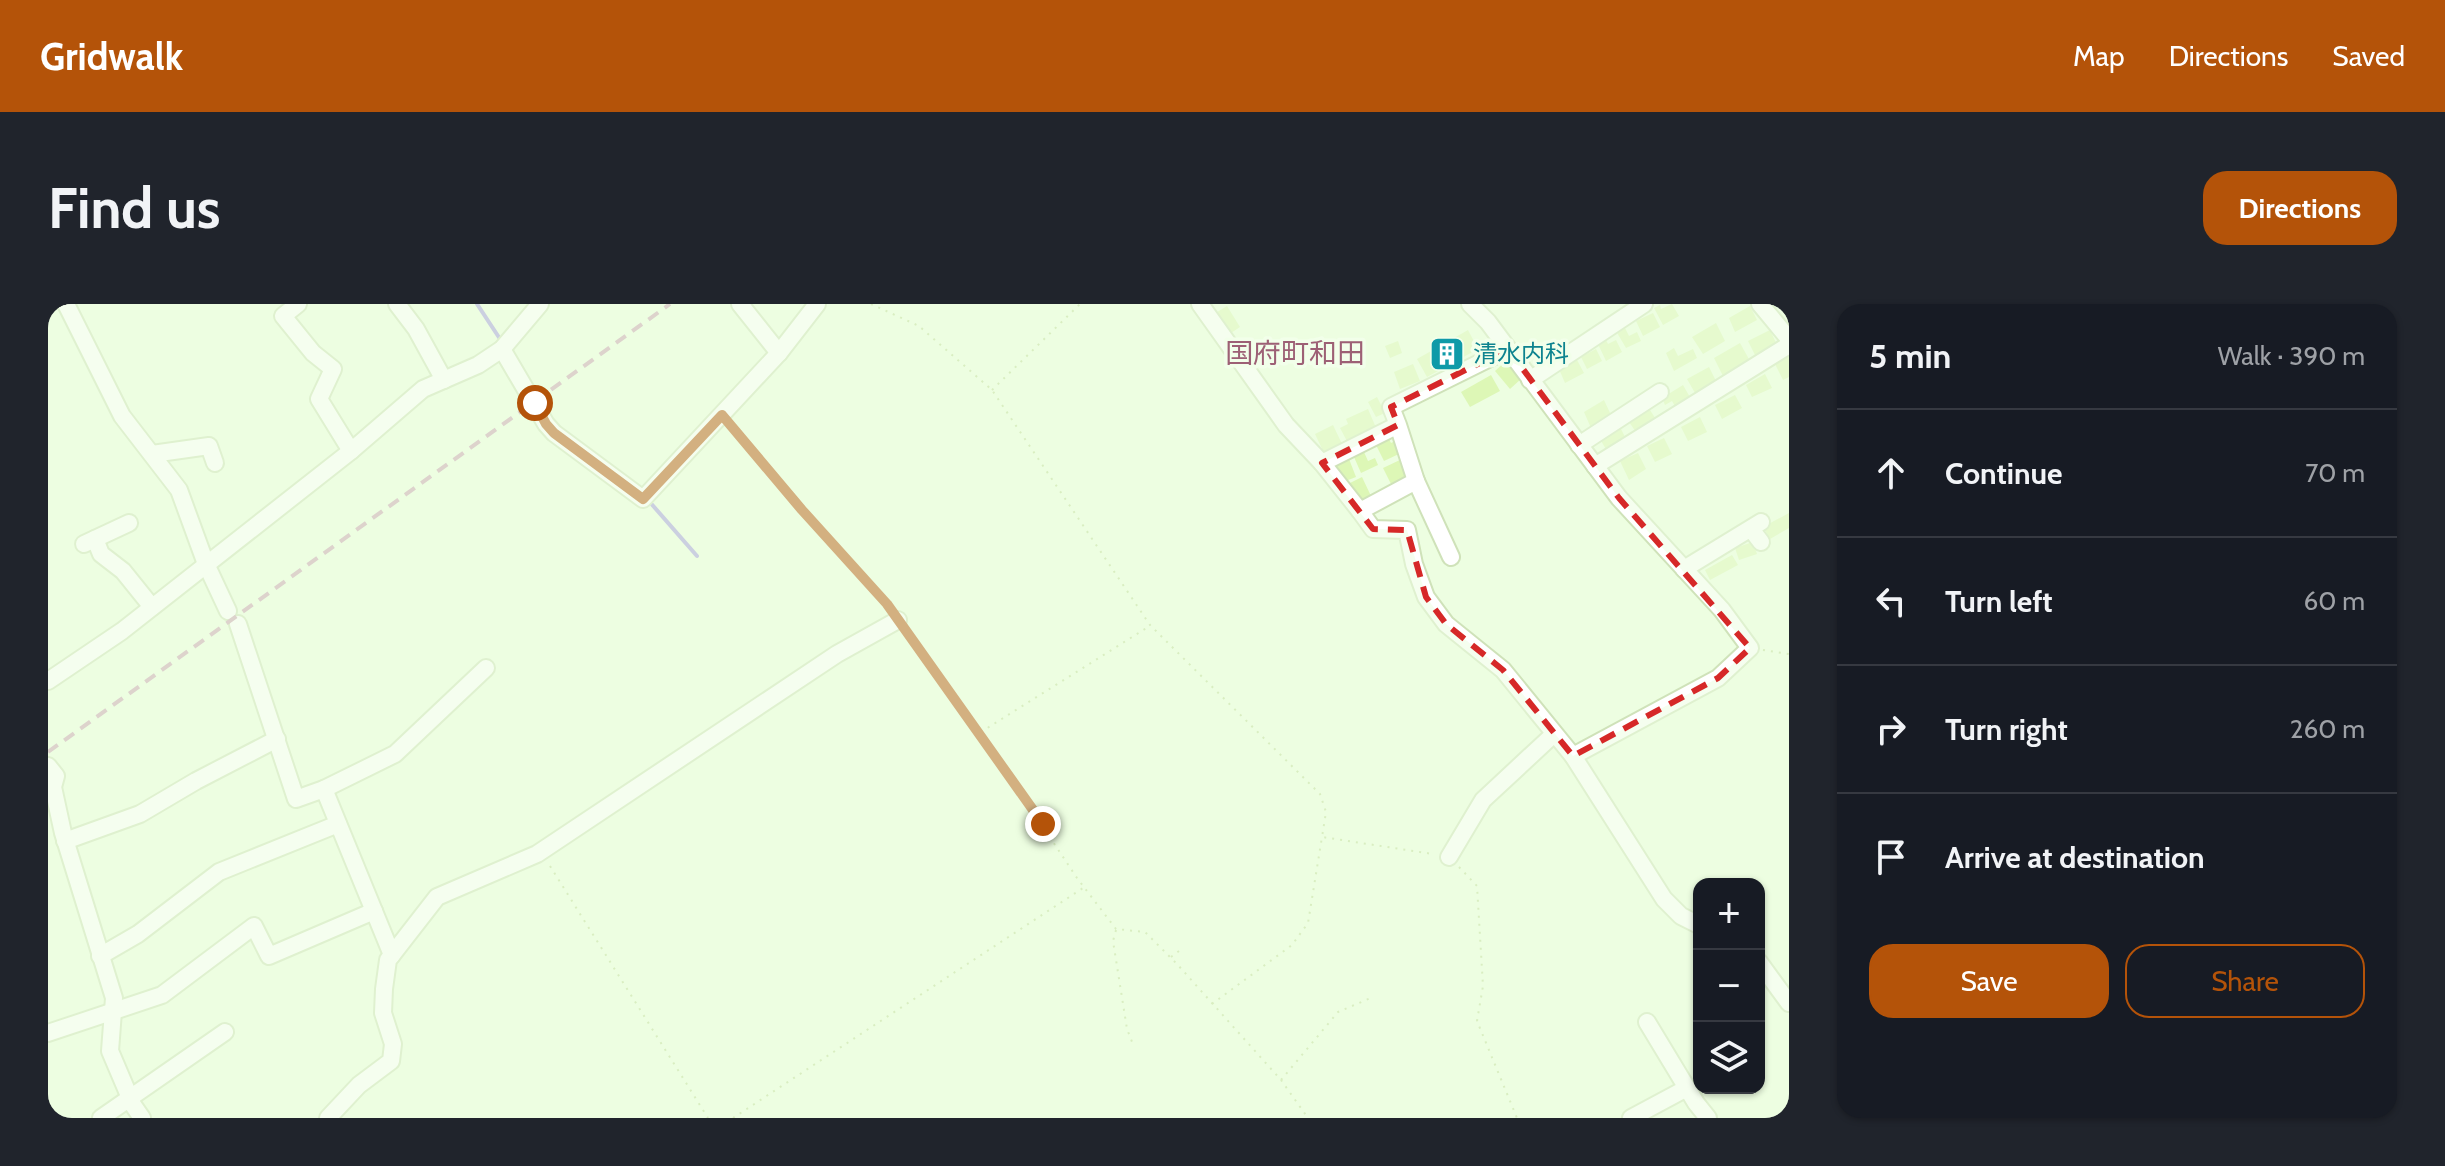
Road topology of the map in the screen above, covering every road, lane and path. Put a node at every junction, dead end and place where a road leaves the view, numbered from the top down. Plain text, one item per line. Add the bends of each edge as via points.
1 (66, 304) edge
2 (298, 304) edge
3 (397, 304) edge
4 (540, 304) edge
5 (740, 304) edge
6 (817, 304) edge
7 (871, 304) edge
8 (1080, 304) edge
9 (1470, 304) edge
10 (1644, 304) edge
11 (1760, 304) edge
12 (1208, 307) edge
13 (1783, 320) edge
14 (1789, 339) edge
15 (1789, 345) edge
16 (504, 348) junction
17 (1508, 349) junction
18 (779, 353) junction
19 (444, 380) junction
20 (1530, 380) junction
21 (992, 390) junction
22 (1660, 392) dead end
23 (722, 415) junction
24 (1398, 425) junction
25 (1579, 445) junction
26 (351, 451) junction
27 (152, 454) junction
28 (215, 463) dead end
29 (1322, 463) junction
30 (1595, 466) junction
31 (1416, 481) junction
32 (1360, 511) junction
33 (129, 523) dead end
34 (1758, 531) dead end
35 (1451, 557) dead end
36 (206, 564) junction
37 (1684, 569) junction
38 (152, 607) junction
39 (898, 620) junction
40 (1150, 625) junction
41 (1750, 648) junction
42 (1789, 654) edge
43 (486, 668) dead end
44 (48, 681) edge
45 (980, 732) junction
46 (1554, 734) junction
47 (277, 739) junction
48 (1573, 756) junction
49 (48, 766) edge
50 (324, 789) junction
51 (338, 824) junction
52 (1322, 837) junction
53 (65, 841) junction
54 (541, 852) junction
55 (1449, 857) junction
56 (1084, 887) junction
57 (374, 911) junction
58 (1693, 922) edge
59 (1116, 929) junction
60 (1179, 951) dead end
61 (392, 955) junction
62 (100, 956) junction
63 (1171, 958) junction
64 (1765, 970) edge
65 (1373, 997) dead end
66 (1789, 1003) edge
67 (1212, 1004) junction
68 (114, 1012) junction
69 (1647, 1022) dead end
70 (225, 1032) dead end
71 (48, 1033) edge
72 (1134, 1047) dead end
73 (1281, 1080) junction
74 (1687, 1088) junction
75 (130, 1096) junction
76 (101, 1118) edge
77 (142, 1118) edge
78 (328, 1118) edge
79 (708, 1118) edge
80 (733, 1118) edge
81 (1308, 1118) edge
82 (1517, 1118) edge
83 (1631, 1118) edge
84 (1708, 1118) edge

1 - 27 street via 122,416
2 - 26 street via 283,316 333,369 319,399
3 - 19 street
4 - 16 street
5 - 18 street
6 - 18 street
7 - 21 path via 919,326
8 - 21 path
9 - 17 street
10 - 20 street
11 - 13 street
12 - 29 street via 1286,425
13 - 14 street
15 - 30 street
16 - 19 street
16 - 23 street via 554,433 643,499
17 - 20 street
17 - 24 street via 1391,407
18 - 23 street
19 - 26 street via 423,389
20 - 25 street
21 - 40 path
22 - 25 street
23 - 39 path
24 - 29 street
24 - 31 street
25 - 30 street
26 - 36 street
27 - 28 street via 209,446
27 - 36 street via 179,490
29 - 32 street
30 - 37 street
31 - 32 street
31 - 35 street
32 - 46 street via 1373,529 1407,530 1426,597 1446,624 1503,670
33 - 38 street via 90,542
34 - 37 street
36 - 38 street
36 - 47 street via 233,617
37 - 41 street
38 - 44 street
39 - 45 path
39 - 54 street via 837,654
40 - 45 path
40 - 52 path via 1320,794 1326,812
41 - 42 path
41 - 48 street via 1718,678
43 - 50 street via 395,754
45 - 56 path
46 - 48 street
46 - 55 street via 1483,800
47 - 50 street via 296,799
47 - 53 street via 140,814
48 - 58 street via 1664,899
49 - 53 street via 56,776 53,787
50 - 51 street
51 - 57 street
51 - 62 street via 219,872
52 - 55 path
52 - 67 path via 1308,923 1292,945
53 - 62 street
54 - 61 street via 437,897
54 - 79 path
55 - 82 path via 1477,886 1483,986 1477,1021
56 - 59 path
56 - 80 path
57 - 61 street
57 - 68 street via 269,956 254,926 162,995
59 - 63 path via 1145,932
59 - 72 path via 1113,941
60 - 63 path
61 - 78 street via 383,1013 393,1044 391,1061
62 - 68 street
63 - 67 path
64 - 66 street
65 - 73 path via 1338,1012
67 - 73 path
68 - 71 street
68 - 75 street via 110,1051
69 - 74 street
70 - 75 street
73 - 81 path
74 - 83 street
74 - 84 street
75 - 76 street
75 - 77 street

